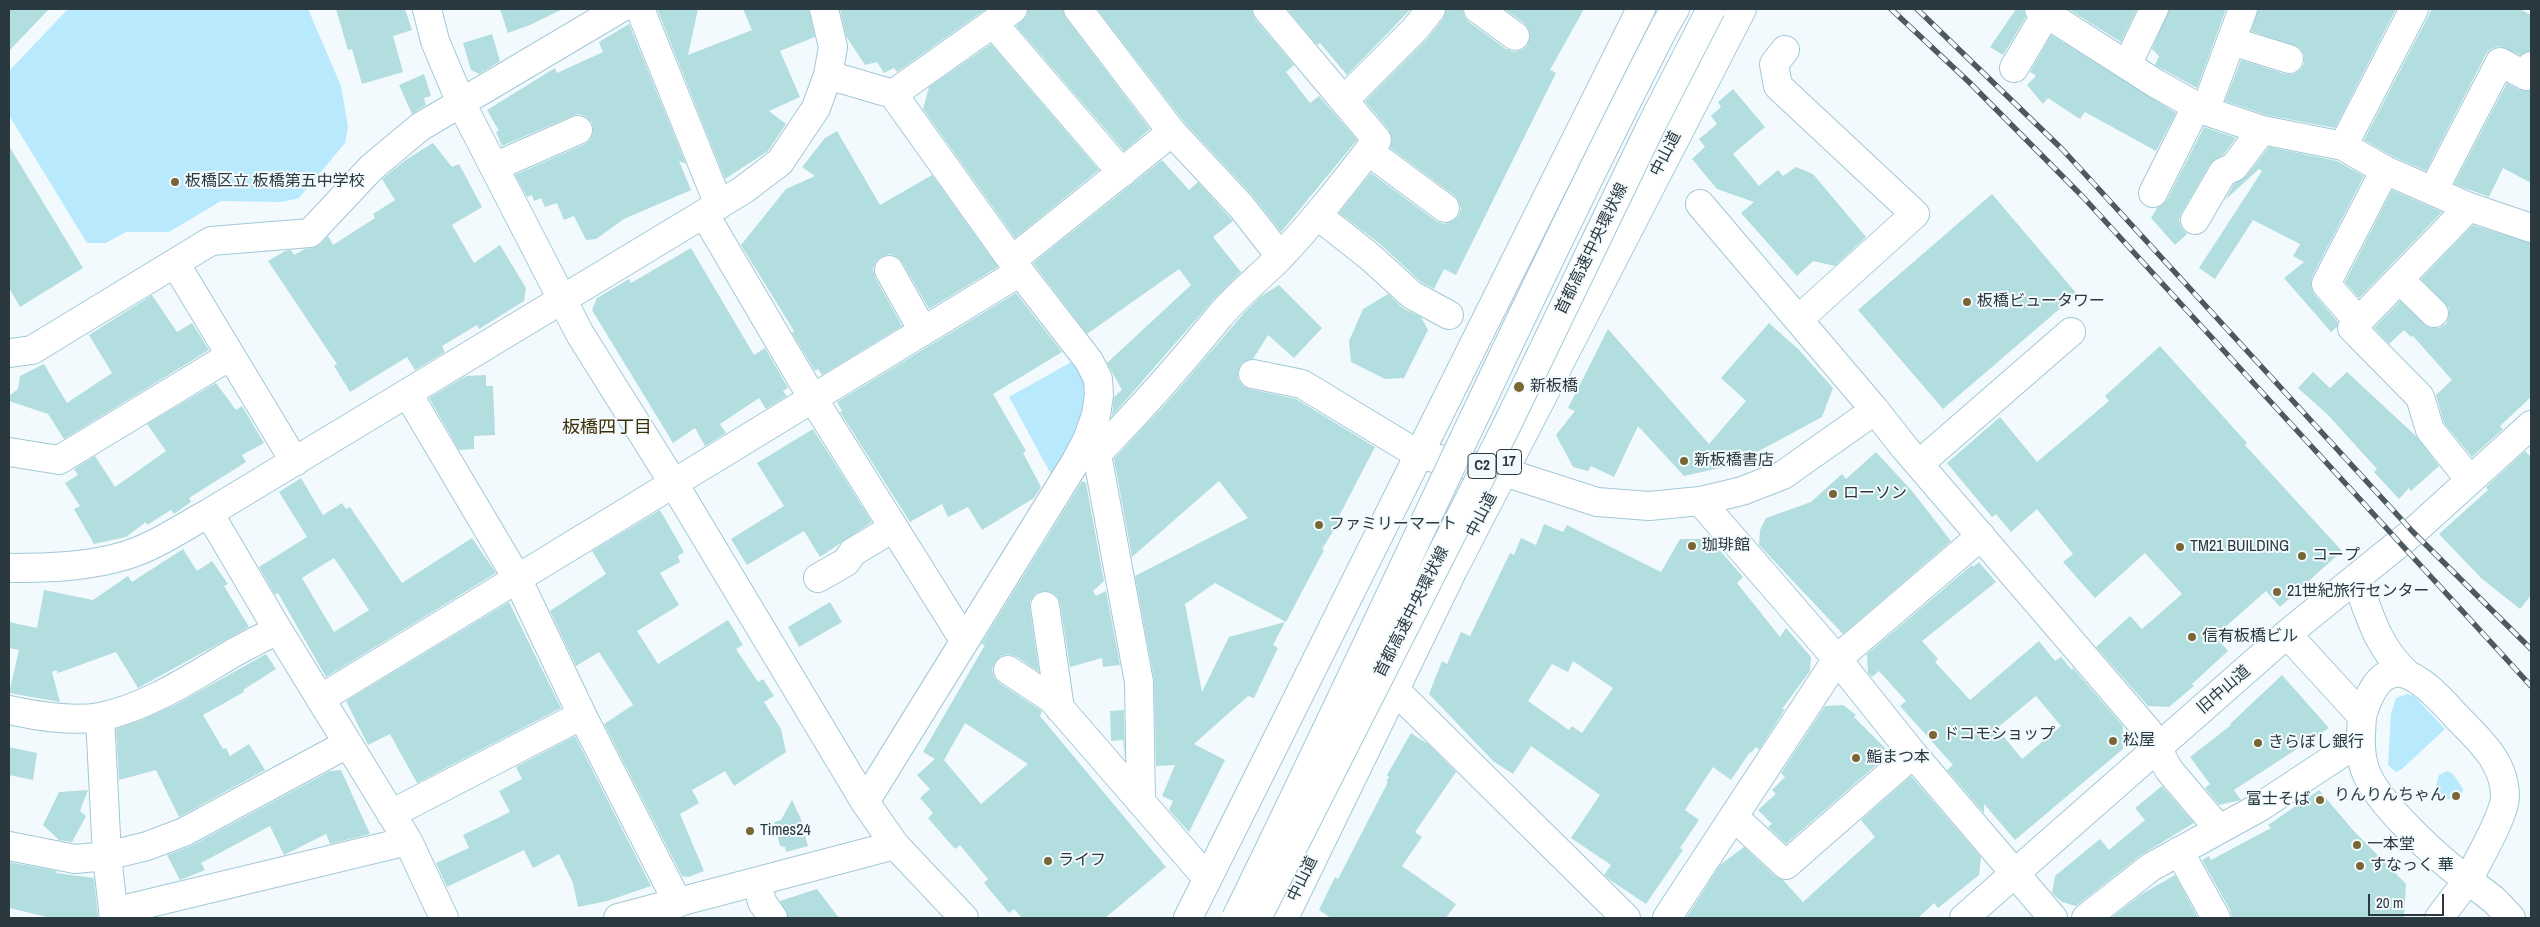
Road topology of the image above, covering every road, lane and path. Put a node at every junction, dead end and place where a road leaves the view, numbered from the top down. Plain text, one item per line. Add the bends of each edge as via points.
1 (427, 9) edge
2 (619, 9) edge
3 (640, 9) edge
4 (824, 9) edge
5 (1078, 9) edge
6 (1267, 9) edge
7 (1431, 9) edge
8 (1478, 9) edge
9 (1641, 9) edge
10 (1675, 9) edge
11 (1704, 9) edge
12 (1710, 9) edge
13 (1742, 9) edge
14 (2154, 9) edge
15 (2243, 9) edge
16 (2414, 9) edge
17 (2045, 10) edge
18 (1003, 16) edge
19 (1515, 36) dead end
20 (2231, 41) junction
21 (1785, 50) dead end
22 (2289, 60) dead end
23 (2127, 65) junction
24 (2531, 66) edge
25 (2014, 68) dead end
26 (828, 75) junction
27 (894, 94) junction
28 (1344, 100) junction
29 (461, 104) junction
30 (2203, 110) junction
31 (578, 130) dead end
32 (2262, 130) junction
33 (1172, 132) junction
34 (2342, 146) junction
35 (1368, 151) junction
36 (494, 167) junction
37 (2385, 170) junction
38 (1122, 173) junction
39 (2434, 191) junction
40 (2154, 193) dead end
41 (1700, 204) dead end
42 (2469, 207) junction
43 (1445, 208) dead end
44 (712, 210) junction
45 (1317, 215) junction
46 (2195, 220) dead end
47 (2531, 228) edge
48 (1280, 256) junction
49 (175, 263) junction
50 (1016, 266) junction
51 (889, 270) dead end
52 (2399, 279) junction
53 (563, 301) junction
54 (2434, 312) dead end
55 (1449, 315) dead end
56 (1799, 319) junction
57 (2358, 321) junction
58 (923, 330) junction
59 (2071, 332) dead end
60 (9, 355) edge
61 (230, 356) junction
62 (1253, 374) dead end
63 (408, 394) junction
64 (812, 397) junction
65 (1875, 410) junction
66 (2531, 425) edge
67 (1092, 447) junction
68 (9, 452) edge
69 (1430, 457) junction
70 (295, 462) junction
71 (1919, 464) junction
72 (1504, 472) junction
73 (2470, 480) junction
74 (674, 484) junction
75 (1700, 502) junction
76 (210, 514) junction
77 (893, 528) junction
78 (1981, 536) junction
79 (9, 568) edge
80 (517, 578) junction
81 (818, 578) dead end
82 (2356, 578) junction
83 (1045, 606) dead end
84 (278, 630) junction
85 (2287, 634) junction
86 (964, 640) junction
87 (1837, 660) junction
88 (1008, 670) dead end
89 (2407, 674) junction
90 (1395, 690) junction
91 (320, 699) junction
92 (1060, 709) junction
93 (9, 710) edge
94 (582, 715) junction
95 (100, 717) junction
96 (2361, 729) junction
97 (347, 744) junction
98 (2157, 749) junction
99 (1913, 754) junction
100 (865, 802) junction
101 (1141, 802) junction
102 (391, 814) junction
103 (1734, 817) junction
104 (2219, 828) junction
105 (408, 841) junction
106 (894, 845) junction
107 (9, 846) edge
108 (2179, 851) junction
109 (107, 856) junction
110 (2016, 874) junction
111 (1207, 878) junction
112 (2468, 880) junction
113 (757, 883) junction
114 (678, 903) junction
115 (113, 915) edge
116 (444, 918) edge
117 (624, 918) edge
118 (773, 918) edge
119 (964, 918) edge
120 (1188, 918) edge
121 (1222, 918) edge
122 (1236, 918) edge
123 (1251, 918) edge
124 (1257, 918) edge
125 (1284, 918) edge
126 (1626, 918) edge
127 (1668, 918) edge
128 (1964, 918) edge
129 (2053, 918) edge
130 (2086, 918) edge
131 (2216, 918) edge
132 (2440, 918) edge
133 (2511, 918) edge

1 - 29 main road via 435,41
2 - 29 main road
3 - 44 main road
4 - 26 main road via 833,47
5 - 33 main road
6 - 28 main road
7 - 28 main road
8 - 19 main road
9 - 69 main road via 1584,126 1540,235
10 - 122 main road, bridge via 1607,140 1327,733
11 - 123 main road, 首都高速中央環状線 / C2, bridge via 1507,416
12 - 124 main road, 首都高速中央環状線 / C2, bridge via 1506,427
13 - 72 main road, 中山道 / 17
14 - 23 main road
15 - 20 main road
16 - 34 main road
17 - 23 main road
17 - 25 main road
18 - 27 main road
18 - 38 main road
20 - 22 main road
20 - 30 main road
21 - 56 main road via 1774,64 1778,86 1915,214
23 - 30 main road
24 - 39 main road via 2526,76 2500,62
26 - 27 main road
26 - 44 main road via 816,108 780,162
27 - 50 main road
28 - 35 main road via 1377,140
29 - 36 main road
29 - 49 main road via 420,127 372,167 310,233 211,241
30 - 32 main road
30 - 40 main road via 2194,111
31 - 36 main road
32 - 34 main road
32 - 46 main road via 2234,167 2223,172
33 - 38 main road
33 - 48 main road via 1241,206
34 - 37 main road
35 - 43 main road
35 - 45 main road
36 - 53 main road
37 - 39 main road
37 - 57 main road via 2326,284
38 - 50 main road
39 - 42 main road
41 - 56 main road
42 - 47 main road
42 - 52 main road
44 - 53 main road
44 - 64 main road
45 - 48 main road
45 - 55 main road via 1370,256 1412,295
48 - 67 main road via 1218,318 1161,386
49 - 60 main road via 32,350
49 - 61 main road
50 - 58 main road
50 - 67 main road via 1089,361 1098,379
51 - 58 main road
52 - 54 main road
52 - 57 main road
53 - 63 main road
53 - 74 main road via 580,334
56 - 65 main road
57 - 73 main road via 2352,328 2420,397 2430,430
58 - 64 main road
59 - 71 main road
61 - 68 main road via 59,460
61 - 70 main road
62 - 69 main road via 1302,384
63 - 70 main road
63 - 80 main road
64 - 74 main road
64 - 77 main road
65 - 71 main road
65 - 75 main road via 1783,475 1742,492
66 - 73 main road, 旧中山道
67 - 86 main road
67 - 101 main road via 1139,682
69 - 72 main road
69 - 111 main road
69 - 121 main road via 1417,516
70 - 76 main road
71 - 78 main road
72 - 75 main road via 1597,502 1649,506
72 - 90 main road, 中山道 / 17
73 - 82 main road, 旧中山道 via 2401,543
74 - 80 main road
74 - 100 main road
75 - 87 main road
76 - 79 main road via 129,555 68,566
76 - 84 main road
77 - 81 main road
77 - 86 main road
78 - 87 main road
78 - 98 main road via 2148,731
80 - 91 main road
80 - 94 main road
82 - 85 main road, 旧中山道
82 - 89 main road via 2377,637 2392,660
83 - 92 main road
84 - 91 main road
84 - 95 main road via 188,681
85 - 96 main road
85 - 98 main road, 旧中山道
86 - 100 main road
87 - 99 main road
87 - 103 main road
88 - 92 main road
89 - 96 main road via 2393,674 2381,680 2368,697
89 - 112 main road via 2432,689 2500,767 2505,800 2502,813
90 - 125 main road, 中山道 / 17
90 - 126 main road
91 - 97 main road
92 - 101 main road
93 - 95 main road via 64,718
94 - 102 main road
94 - 114 main road
95 - 109 main road
96 - 104 main road via 2260,807
96 - 112 main road via 2366,771 2379,795 2440,860
97 - 102 main road
97 - 109 main road via 184,832
98 - 104 main road via 2169,770
98 - 110 main road, 旧中山道
99 - 103 main road via 1786,864
99 - 110 main road
100 - 106 main road
101 - 111 main road
102 - 105 main road
103 - 127 main road
104 - 108 main road
105 - 115 main road
105 - 116 main road
106 - 113 main road
106 - 119 main road
107 - 109 main road via 75,859
108 - 130 main road via 2151,867
108 - 131 main road
109 - 115 main road
110 - 128 main road, 旧中山道
110 - 129 main road
111 - 120 main road
112 - 132 main road
112 - 133 main road
113 - 114 main road
113 - 118 main road via 762,902
114 - 117 main road

